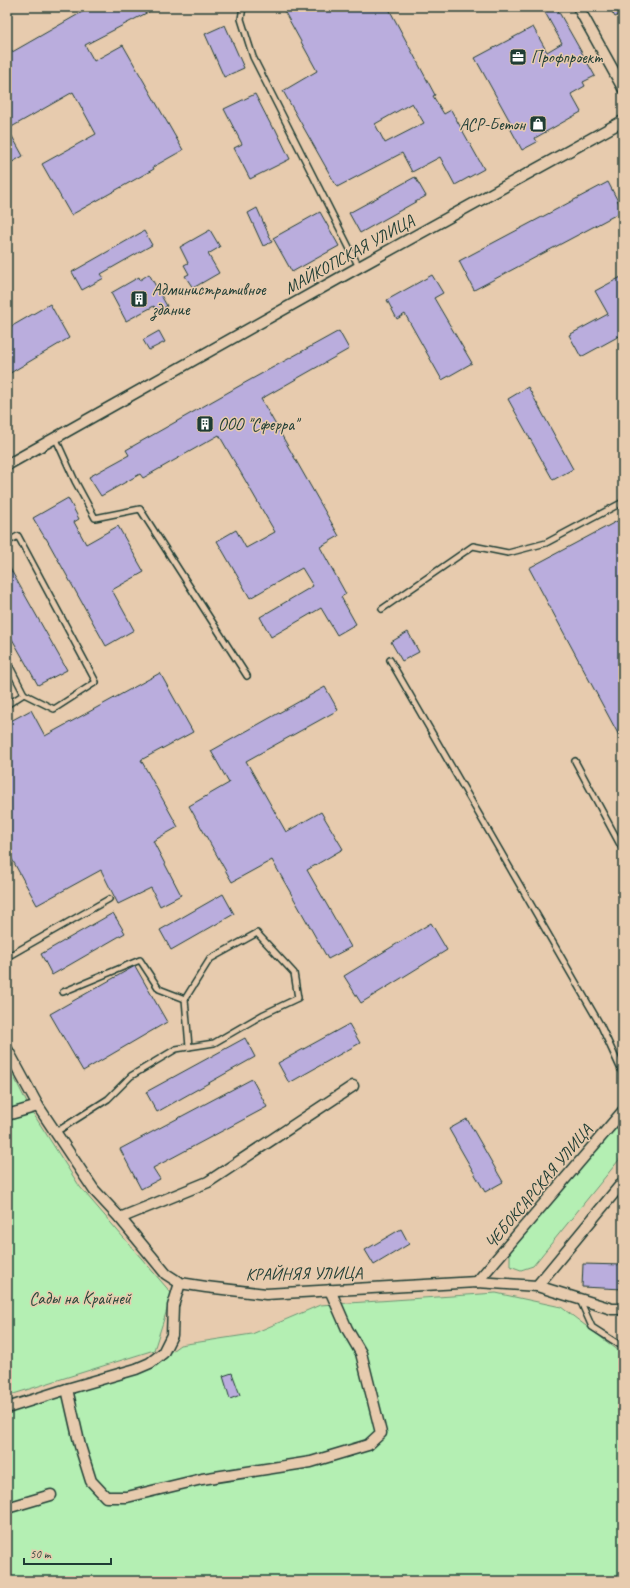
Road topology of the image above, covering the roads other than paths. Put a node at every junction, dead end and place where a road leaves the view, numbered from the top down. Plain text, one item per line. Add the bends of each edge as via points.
1 (243, 7) edge
2 (578, 7) edge
3 (623, 88) edge
4 (623, 121) edge
5 (359, 266) junction
6 (55, 438) junction
7 (7, 464) edge
8 (623, 502) edge
9 (7, 542) edge
10 (382, 609) dead end
11 (390, 660) dead end
12 (7, 661) edge
13 (247, 676) dead end
14 (24, 694) junction
15 (7, 705) edge
16 (575, 761) dead end
17 (623, 850) edge
18 (109, 899) dead end
19 (7, 957) edge
20 (63, 992) dead end
21 (185, 999) junction
22 (189, 1047) junction
23 (7, 1049) edge
24 (623, 1074) edge
25 (353, 1086) dead end
26 (38, 1106) junction
27 (623, 1110) edge
28 (7, 1115) edge
29 (56, 1132) junction
30 (623, 1182) edge
31 (120, 1218) junction
32 (477, 1282) junction
33 (180, 1283) junction
34 (538, 1286) junction
35 (330, 1290) junction
36 (579, 1299) junction
37 (623, 1309) edge
38 (623, 1347) edge
39 (67, 1388) junction
40 (7, 1408) edge
41 (51, 1495) dead end
42 (7, 1508) edge

1 - 5 lane via 241,19 253,56
2 - 3 street
4 - 5 street, МАЙКОПСКАЯ УЛИЦА
5 - 6 street, МАЙКОПСКАЯ УЛИЦА
6 - 7 street, МАЙКОПСКАЯ УЛИЦА
6 - 13 lane via 96,518 140,510
8 - 10 lane via 546,543 508,553 473,546
9 - 14 lane via 18,536 96,682 54,709
11 - 24 lane via 601,1026
12 - 14 lane
14 - 15 lane
16 - 17 lane
18 - 19 lane
20 - 21 lane via 140,960 160,989
21 - 22 lane
21 - 22 lane via 210,959 257,934 294,973 298,998 214,1042
22 - 29 lane via 176,1049 131,1076 108,1099
23 - 26 street, КРАЙНЯЯ УЛИЦА
25 - 31 street via 208,1182
26 - 28 street
26 - 29 street, КРАЙНЯЯ УЛИЦА
27 - 32 street, ЧЕБОКСАРСКАЯ УЛИЦА
29 - 31 street, КРАЙНЯЯ УЛИЦА via 94,1190
30 - 34 street
31 - 33 street, КРАЙНЯЯ УЛИЦА via 166,1274
32 - 34 street, КРАЙНЯЯ УЛИЦА
32 - 35 street, КРАЙНЯЯ УЛИЦА
33 - 35 street, КРАЙНЯЯ УЛИЦА via 266,1294
33 - 39 street via 172,1306 172,1335 163,1353 136,1369
34 - 36 street, КРАЙНЯЯ УЛИЦА
35 - 39 street via 361,1353 381,1433 368,1445 311,1462 202,1479 127,1497 106,1497 91,1482
36 - 37 street, КРАЙНЯЯ УЛИЦА via 612,1309
36 - 38 lane via 592,1327
39 - 40 street
41 - 42 street

